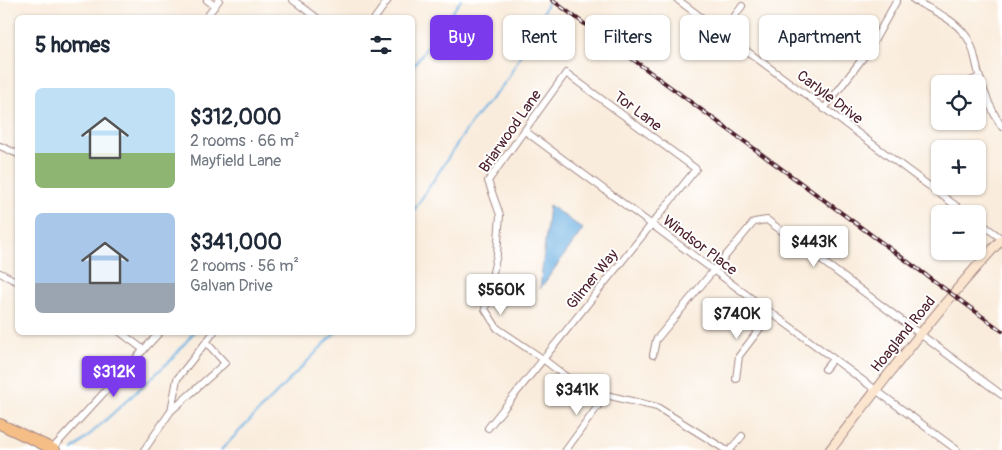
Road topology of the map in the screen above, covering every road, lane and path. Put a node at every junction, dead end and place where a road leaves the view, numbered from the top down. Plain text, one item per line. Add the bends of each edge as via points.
1 (206, 0) edge
2 (293, 0) edge
3 (388, 0) edge
4 (678, 0) edge
5 (896, 0) edge
6 (914, 0) edge
7 (217, 3) edge
8 (742, 6) dead end
9 (208, 15) edge
10 (313, 15) edge
11 (377, 15) edge
12 (699, 15) edge
13 (735, 15) edge
14 (749, 52) edge
15 (566, 73) joint
16 (979, 75) edge
17 (986, 95) edge
18 (824, 108) junction
19 (1002, 127) edge
20 (524, 131) junction
21 (0, 146) edge
22 (15, 153) edge
23 (696, 169) joint
24 (955, 205) edge
25 (652, 224) junction
26 (986, 227) edge
27 (1002, 239) edge
28 (713, 271) junction
29 (0, 273) edge
30 (15, 280) edge
31 (771, 314) junction
32 (920, 334) junction
33 (124, 335) edge
34 (157, 335) edge
35 (212, 335) edge
36 (206, 342) junction
37 (144, 350) junction
38 (653, 355) dead end
39 (833, 359) junction
40 (543, 360) junction
41 (825, 369) dead end
42 (736, 380) dead end
43 (876, 390) junction
44 (606, 395) junction
45 (1002, 395) edge
46 (171, 410) junction
47 (0, 424) edge
48 (488, 428) dead end
49 (742, 436) dead end
50 (54, 449) edge
51 (834, 449) edge
52 (144, 450) edge
53 (566, 450) edge
54 (726, 450) edge
55 (730, 450) edge
56 (957, 450) edge

1 - 7 street
2 - 10 street
3 - 11 street
4 - 12 street, Carlyle Drive
5 - 18 street via 869,50
6 - 16 street via 961,29 973,47
7 - 9 street
8 - 13 street
14 - 18 street, Carlyle Drive
15 - 20 street, Briarwood Lane
15 - 23 street, Tor Lane
17 - 19 street
18 - 24 street, Carlyle Drive
20 - 25 street, Windsor Place
20 - 40 street, Briarwood Lane via 488,181 500,215 497,254 485,309 497,328
21 - 22 street
23 - 25 street, Gilmer Way
25 - 28 street, Windsor Place
25 - 40 street, Gilmer Way
26 - 27 street
27 - 32 street, Hoagland Road via 968,274
28 - 31 street, Windsor Place
28 - 32 street via 754,222 767,220
28 - 38 street via 656,340
29 - 30 street
31 - 39 street, Windsor Place
31 - 42 street via 739,356
32 - 43 street, Hoagland Road
32 - 45 street
33 - 37 street
34 - 37 street
35 - 36 street
36 - 46 street via 176,379
36 - 46 street via 225,363
37 - 50 street
39 - 41 street
39 - 43 street, Windsor Place
40 - 44 street, Briarwood Lane via 578,386
40 - 48 street, Gilmer Way
43 - 51 street, Hoagland Road
43 - 56 street, Windsor Place
44 - 53 street
44 - 54 street, Briarwood Lane via 657,407
46 - 52 street
47 - 50 main road
49 - 55 street

